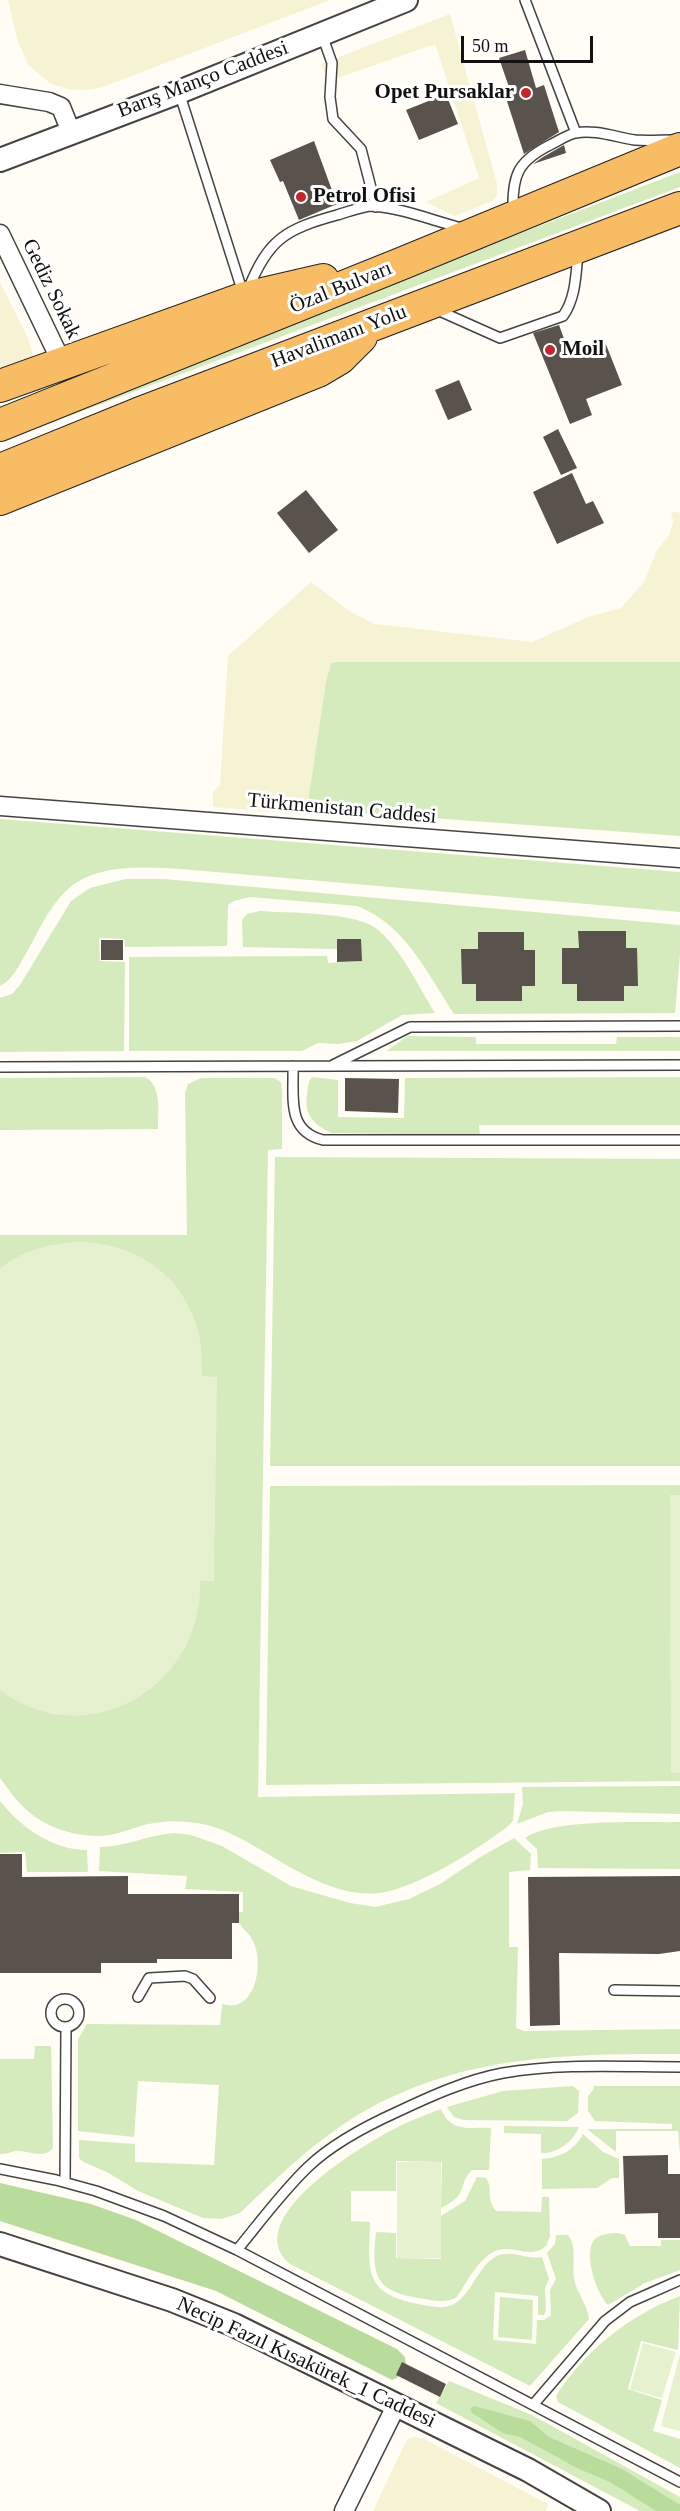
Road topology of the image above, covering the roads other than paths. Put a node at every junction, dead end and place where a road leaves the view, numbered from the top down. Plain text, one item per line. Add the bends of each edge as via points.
1 (406, 0) edge
2 (525, 0) edge
3 (321, 33) junction
4 (178, 92) junction
5 (0, 94) edge
6 (71, 132) junction
7 (576, 133) junction
8 (680, 141) edge
9 (680, 148) edge
10 (0, 160) edge
11 (376, 207) junction
12 (680, 208) edge
13 (513, 217) junction
14 (477, 232) junction
15 (0, 234) edge
16 (578, 247) junction
17 (403, 263) junction
18 (245, 298) junction
19 (425, 305) junction
20 (370, 326) junction
21 (62, 363) junction
22 (0, 386) edge
23 (0, 425) edge
24 (0, 470) edge
25 (0, 499) edge
26 (0, 806) edge
27 (680, 858) edge
28 (680, 1026) edge
29 (680, 1065) edge
30 (293, 1066) junction
31 (330, 1066) junction
32 (0, 1067) edge
33 (680, 1140) edge
34 (614, 1990) dead end
35 (680, 1991) edge
36 (138, 1997) dead end
37 (210, 1998) dead end
38 (66, 2027) dead end
39 (680, 2067) edge
40 (0, 2169) edge
41 (65, 2182) junction
42 (0, 2244) edge
43 (237, 2250) junction
44 (680, 2280) edge
45 (397, 2404) junction
46 (533, 2405) junction
47 (680, 2482) edge
48 (344, 2511) edge
49 (599, 2511) edge

1 - 3 street, Barış Manço Caddesi
2 - 7 lane
3 - 4 street, Barış Manço Caddesi
3 - 11 lane via 332,63 333,119 361,149
4 - 6 street, Barış Manço Caddesi
4 - 18 lane
5 - 6 street via 61,107
6 - 10 street, Barış Manço Caddesi
7 - 8 lane
7 - 13 lane via 531,154 518,171 512,188
9 - 13 highway, Özal Bulvarı
11 - 14 lane
11 - 18 lane via 321,219 286,232 256,269
12 - 16 highway, Havalimanı Yolu
13 - 14 highway, Özal Bulvarı
14 - 17 highway, Özal Bulvarı
15 - 21 street, Gediz Sokak
16 - 19 highway, Havalimanı Yolu
16 - 19 lane via 569,308 563,316 514,335 500,338
17 - 18 highway
17 - 23 highway, Özal Bulvarı
18 - 21 highway
19 - 20 highway, Havalimanı Yolu
20 - 24 highway, Havalimanı Yolu
20 - 25 highway via 340,358 318,371
21 - 22 highway
26 - 27 street, Türkmenistan Caddesi
28 - 31 lane via 410,1027
29 - 31 lane
30 - 31 lane
30 - 32 lane
30 - 33 lane via 297,1123 304,1132 323,1140
34 - 35 lane
36 - 37 lane via 149,1978 185,1976 193,1978
38 - 41 lane
39 - 43 lane via 530,2069 460,2084 377,2121 310,2165
40 - 41 lane
41 - 43 lane via 165,2216
42 - 45 street, Necip Fazıl Kısakürek_1 Caddesi via 203,2311
43 - 46 lane
44 - 46 lane via 630,2302 605,2321
45 - 48 street
45 - 49 street, Necip Fazıl Kısakürek_1 Caddesi
46 - 47 lane

